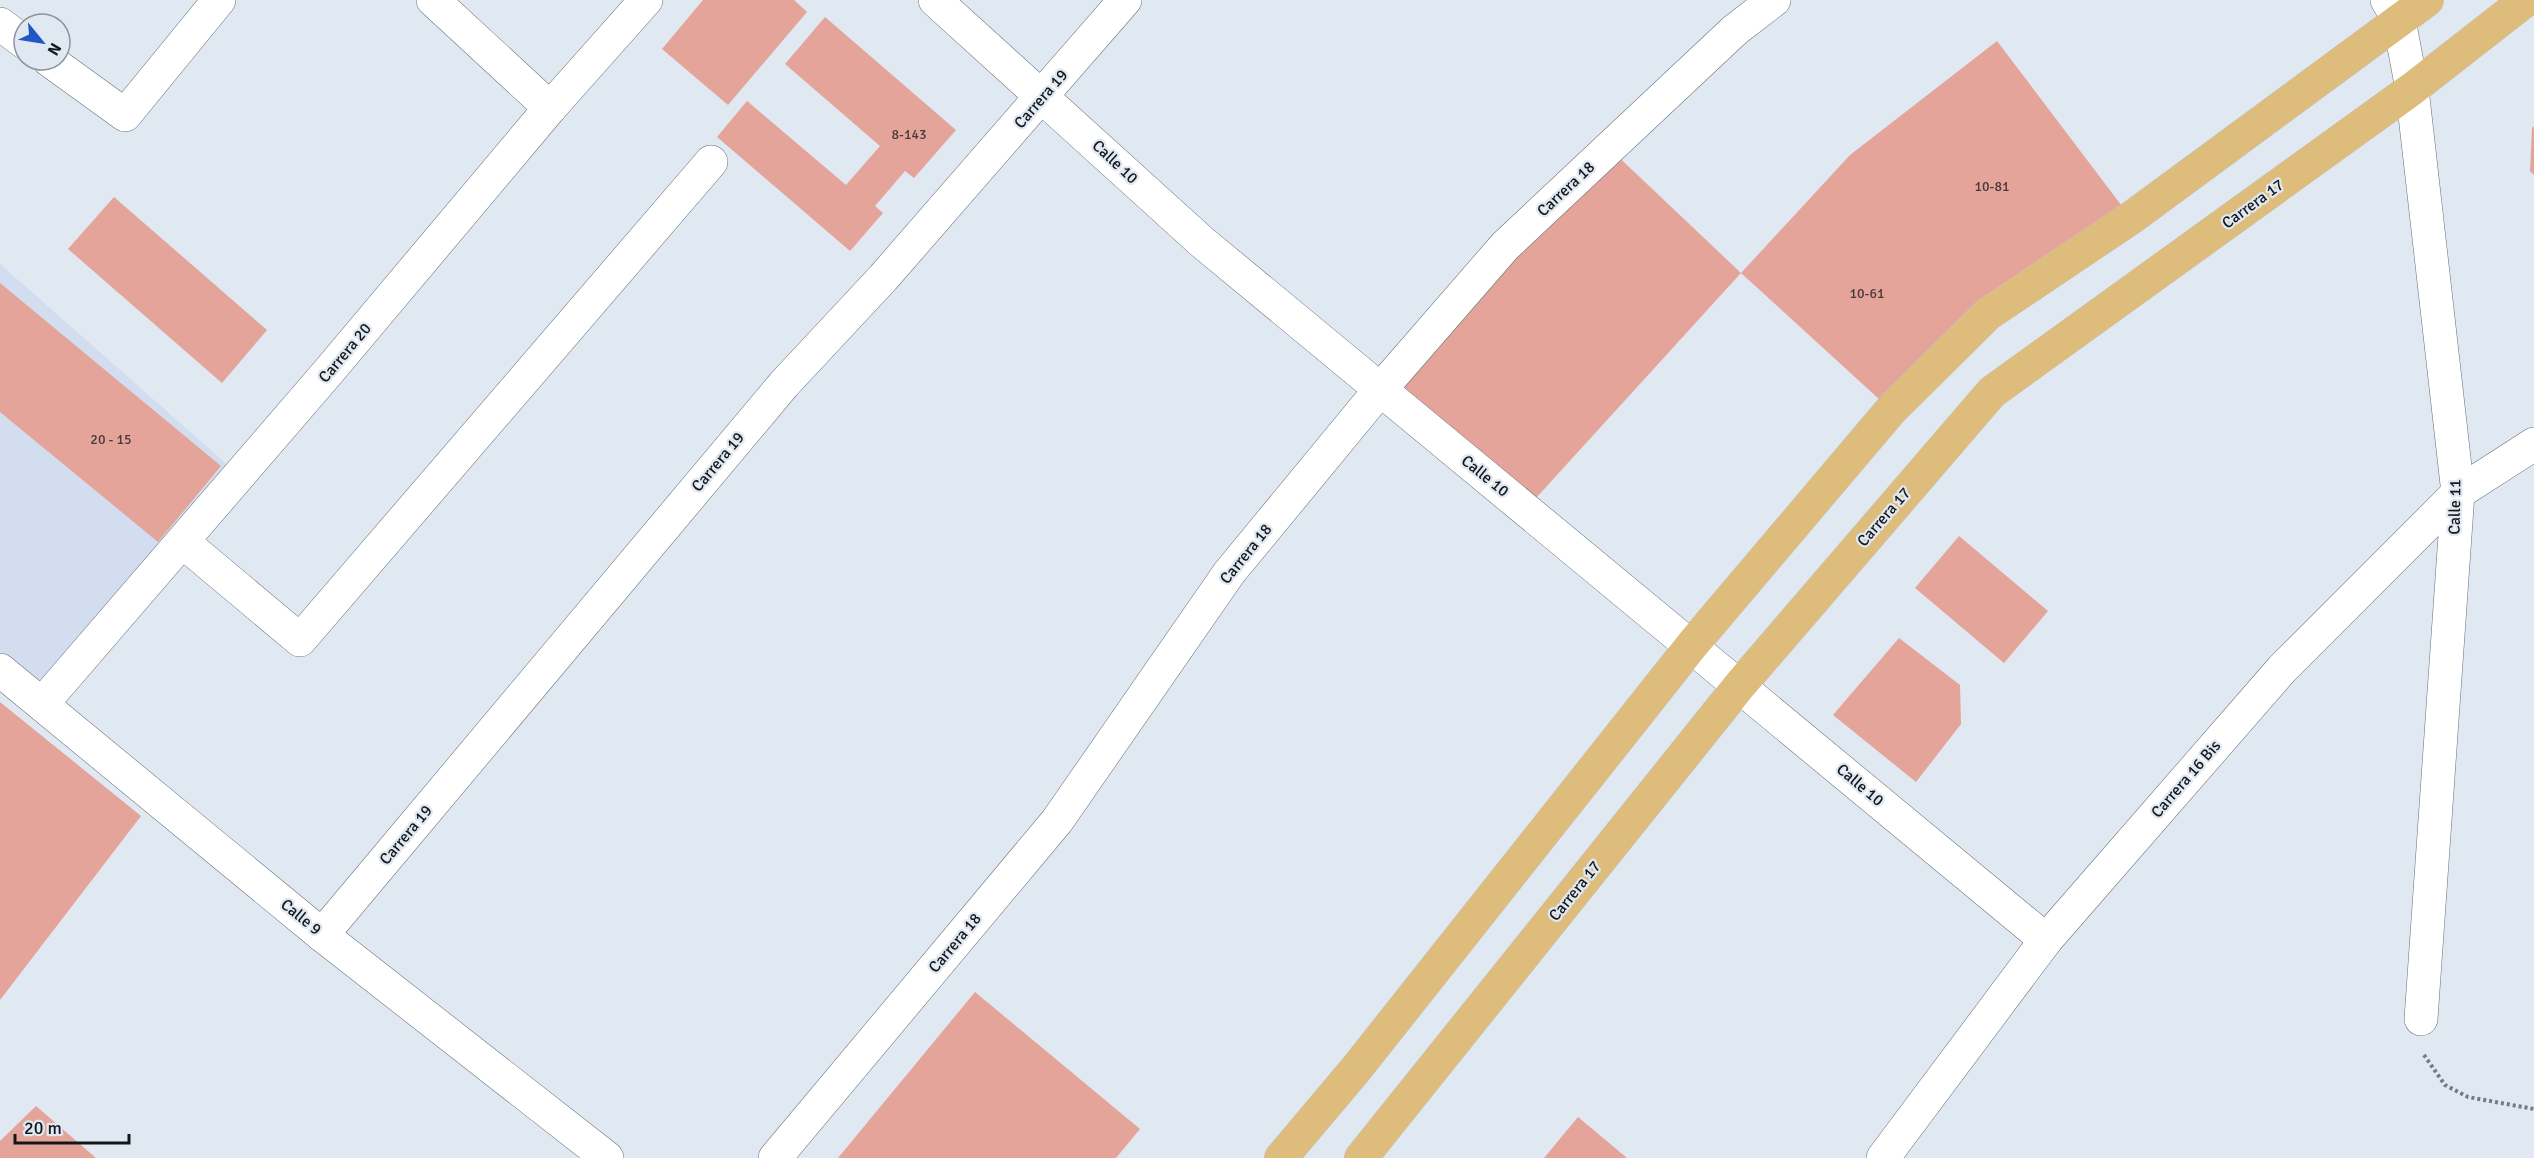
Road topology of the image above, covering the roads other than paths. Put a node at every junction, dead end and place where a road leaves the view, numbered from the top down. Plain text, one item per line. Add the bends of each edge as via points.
1 (219, 0) edge
2 (433, 0) edge
3 (646, 0) edge
4 (935, 0) edge
5 (1125, 0) edge
6 (1774, 0) edge
7 (2427, 0) edge
8 (2526, 0) edge
9 (2393, 10) edge
10 (65, 72) edge
11 (2412, 89) junction
12 (1044, 97) junction
13 (550, 108) junction
14 (711, 162) dead end
15 (1379, 391) junction
16 (2534, 444) edge
17 (2458, 493) junction
18 (183, 542) junction
19 (1692, 645) junction
20 (0, 670) edge
21 (1740, 685) junction
22 (42, 704) junction
23 (322, 935) junction
24 (2046, 940) junction
25 (2421, 1019) road end
26 (607, 1158) edge
27 (775, 1158) edge
28 (1281, 1158) edge
29 (1361, 1158) edge
30 (1883, 1158) edge

1 - 10 street via 125,116
2 - 13 street
3 - 13 street, Carrera 20
4 - 12 street, Calle 10
5 - 12 street, Carrera 19
6 - 15 street, Carrera 18 via 1735,30 1505,246
7 - 9 main road
8 - 11 main road, Carrera 17
9 - 11 street, Calle 11
9 - 19 main road via 2131,218 1988,314 1891,410
11 - 17 street, Calle 11
11 - 21 main road, Carrera 17 via 1992,392
12 - 15 street, Calle 10 via 1202,242
12 - 23 street, Carrera 19 via 783,384
13 - 18 street, Carrera 20
14 - 18 street via 300,640
15 - 19 street, Calle 10
15 - 27 street, Carrera 18 via 1229,573 1057,821
16 - 17 street, Carrera 16 Bis
17 - 24 street, Carrera 16 Bis via 2282,669
17 - 25 street, Calle 11
18 - 22 street, Carrera 20
19 - 21 street, Calle 10
19 - 28 main road
20 - 22 street, Calle 9
21 - 24 street, Calle 10
21 - 29 main road, Carrera 17
22 - 23 street, Calle 9
23 - 26 street, Calle 9
24 - 30 street, Carrera 16 Bis

